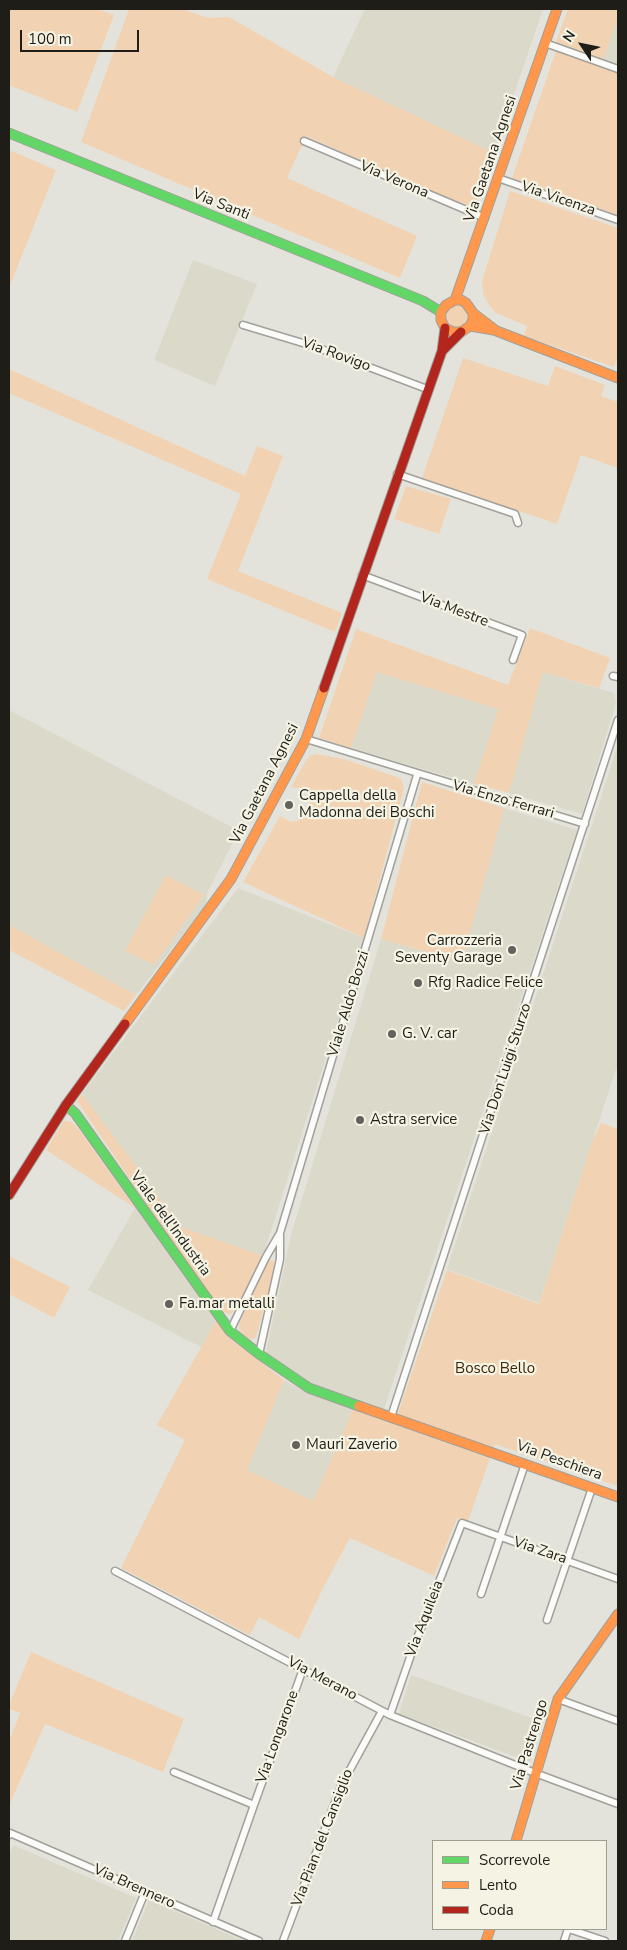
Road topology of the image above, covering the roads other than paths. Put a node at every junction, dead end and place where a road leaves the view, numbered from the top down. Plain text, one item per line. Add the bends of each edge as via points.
1 (557, 9) edge
2 (545, 42) junction
3 (618, 69) edge
4 (9, 133) edge
5 (304, 141) dead end
6 (498, 178) junction
7 (485, 218) junction
8 (618, 220) edge
9 (462, 284) junction
10 (455, 300) junction
11 (466, 303) junction
12 (443, 308) junction
13 (473, 313) junction
14 (243, 325) dead end
15 (470, 326) junction
16 (445, 328) junction
17 (494, 330) junction
18 (461, 332) junction
19 (442, 351) junction
20 (618, 378) edge
21 (427, 389) junction
22 (397, 474) junction
23 (518, 523) dead end
24 (362, 575) junction
25 (513, 660) dead end
26 (618, 720) edge
27 (306, 740) junction
28 (417, 775) junction
29 (585, 824) junction
30 (66, 1105) junction
31 (9, 1195) edge
32 (280, 1234) junction
33 (230, 1331) junction
34 (259, 1354) junction
35 (391, 1417) junction
36 (525, 1464) junction
37 (592, 1488) junction
38 (618, 1497) edge
39 (462, 1523) joint
40 (500, 1537) junction
41 (568, 1561) junction
42 (115, 1571) dead end
43 (618, 1579) edge
44 (480, 1594) dead end
45 (618, 1614) edge
46 (547, 1620) dead end
47 (303, 1669) junction
48 (558, 1699) junction
49 (382, 1711) junction
50 (390, 1716) junction
51 (618, 1721) edge
52 (174, 1772) dead end
53 (535, 1773) junction
54 (254, 1804) junction
55 (618, 1804) edge
56 (9, 1834) edge
57 (516, 1840) edge
58 (145, 1892) junction
59 (213, 1922) junction
60 (571, 1930) edge
61 (125, 1941) edge
62 (259, 1941) edge
63 (284, 1941) edge
64 (605, 1941) edge

1 - 2 street, Via Gaetana Agnesi
2 - 3 street
2 - 6 street, Via Gaetana Agnesi
4 - 12 street, Via Santi
5 - 7 street, Via Verona
6 - 7 street, Via Gaetana Agnesi
6 - 8 street, Via Vicenza
7 - 9 street, Via Gaetana Agnesi
9 - 10 street, Via Gaetana Agnesi
9 - 11 street
10 - 11 street
10 - 12 street
11 - 13 street
12 - 16 street via 441,320
13 - 15 street
13 - 17 street
14 - 21 street, Via Rovigo via 316,347
15 - 17 street
15 - 18 street
16 - 18 street
16 - 19 street, Via Gaetana Agnesi
17 - 20 street
18 - 19 street, Via Gaetana Agnesi
19 - 21 street, Via Gaetana Agnesi
21 - 22 street, Via Gaetana Agnesi
22 - 23 street via 516,514
22 - 24 street, Via Gaetana Agnesi
24 - 25 street, Via Mestre via 522,635
24 - 27 street, Via Gaetana Agnesi
26 - 29 street, Via Don Luigi Sturzo
27 - 28 street, Via Enzo Ferrari
27 - 30 street, Via Gaetana Agnesi via 231,879
28 - 29 street, Via Enzo Ferrari
28 - 32 street, Viale Aldo Bozzi
29 - 35 street, Via Don Luigi Sturzo
30 - 31 street, Via Gaetana Agnesi
30 - 33 street, Viale dell'Industria via 76,1113
32 - 33 street, Viale Aldo Bozzi
32 - 34 street, Viale Aldo Bozzi via 280,1259
33 - 34 street, Viale dell'Industria
34 - 35 street, Viale dell'Industria via 309,1388
35 - 36 street, Via Peschiera
36 - 37 street, Via Peschiera
36 - 40 street
37 - 38 street, Via Peschiera
37 - 41 street
39 - 40 street, Via Zara
39 - 50 street, Via Aquileia
40 - 41 street, Via Zara
40 - 44 street
41 - 43 street, Via Zara
41 - 46 street
42 - 47 street, Via Merano
45 - 48 street, Via Pastrengo
47 - 49 street, Via Merano
47 - 54 street, Via Longarone
48 - 51 street
48 - 53 street, Via Pastrengo
49 - 50 street, Via Merano
49 - 63 street, Via Pian del Cansiglio via 341,1786
50 - 53 street, Via Merano
52 - 54 street, Via Longarone
53 - 55 street, Via Merano
53 - 57 street, Via Pastrengo
54 - 59 street, Via Longarone
56 - 58 street, Via Brennero
58 - 59 street, Via Brennero
58 - 61 street
59 - 62 street, Via Brennero
60 - 64 street

